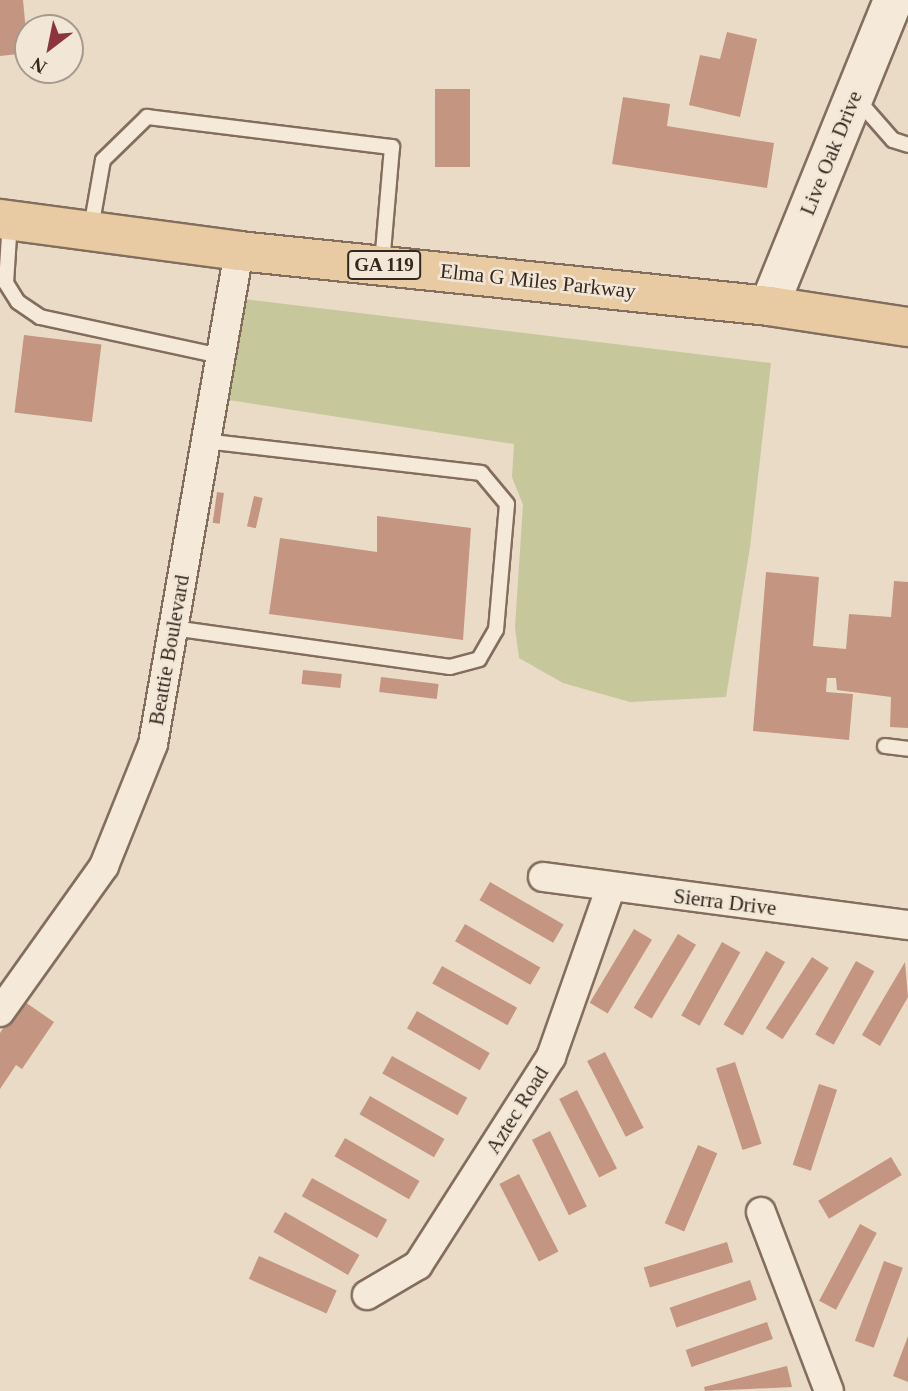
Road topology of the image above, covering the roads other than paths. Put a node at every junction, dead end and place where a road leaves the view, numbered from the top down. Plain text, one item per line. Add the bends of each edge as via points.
1 (893, 0) edge
2 (854, 96) junction
3 (908, 145) edge
4 (5, 220) edge
5 (90, 231) junction
6 (239, 251) junction
7 (382, 264) junction
8 (769, 306) junction
9 (908, 327) edge
10 (220, 356) junction
11 (206, 441) junction
12 (173, 628) junction
13 (885, 746) dead end
14 (908, 749) edge
15 (543, 877) dead end
16 (611, 887) junction
17 (908, 925) edge
18 (0, 1012) edge
19 (761, 1212) dead end
20 (367, 1295) dead end
21 (829, 1391) edge

1 - 2 street, Live Oak Drive
2 - 3 lane via 893,140
2 - 8 street, Live Oak Drive
4 - 5 main road, Elma G Miles Parkway / GA 119
4 - 10 lane via 6,283 18,302 40,317
5 - 6 main road, Elma G Miles Parkway / GA 119
5 - 7 lane via 103,160 147,117 392,146
6 - 7 main road, Elma G Miles Parkway / GA 119
6 - 10 street, Beattie Boulevard
7 - 8 main road, Elma G Miles Parkway / GA 119
8 - 9 main road, Elma G Miles Parkway / GA 119
10 - 11 street, Beattie Boulevard
11 - 12 street, Beattie Boulevard
11 - 12 lane via 481,473 507,504 496,630 478,659 450,667
12 - 18 street, Beattie Boulevard via 153,744 104,866
13 - 14 lane
15 - 16 street, Sierra Drive
16 - 17 street, Sierra Drive
16 - 20 street, Aztec Road via 551,1057 418,1265
19 - 21 street

